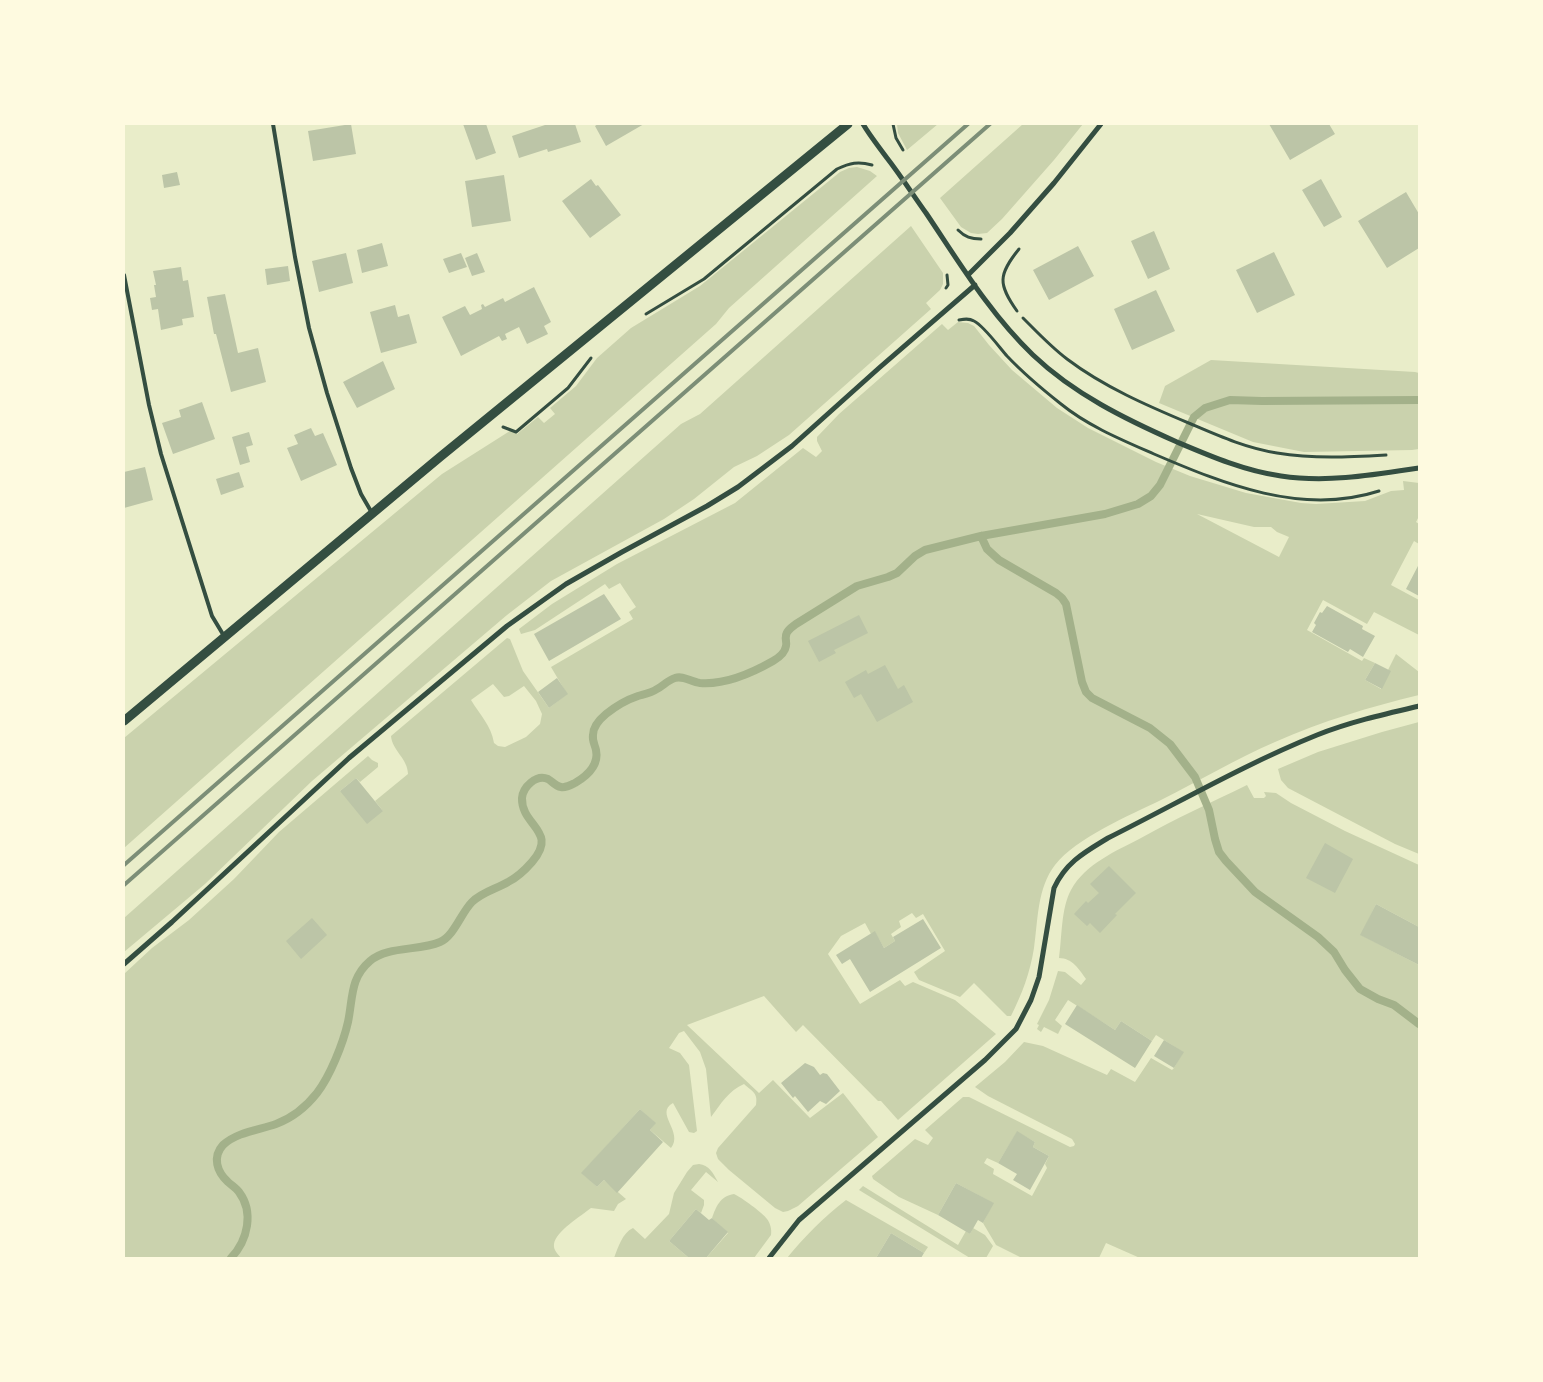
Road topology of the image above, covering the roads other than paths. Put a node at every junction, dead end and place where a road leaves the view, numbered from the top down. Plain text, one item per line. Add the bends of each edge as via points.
1 (273, 124) edge
2 (848, 124) edge
3 (863, 124) edge
4 (1101, 124) edge
5 (124, 275) edge
6 (968, 275) junction
7 (975, 285) junction
8 (1419, 468) edge
9 (372, 513) junction
10 (224, 636) junction
11 (1419, 706) edge
12 (124, 721) edge
13 (124, 964) edge
14 (769, 1258) edge

1 - 9 lane via 309,328 351,468
2 - 9 street
3 - 6 street
4 - 6 street via 1010,234
5 - 10 lane via 161,454 212,616
6 - 7 street
7 - 8 street via 1033,355 1070,386 1146,428 1210,456 1280,476 1317,479 1352,478
7 - 13 street via 792,446 738,487 566,584 507,626 349,758
9 - 10 street
10 - 12 street
11 - 14 street via 1358,720 1242,769 1108,838 1069,865 1054,888 1039,977 1016,1029 985,1060 799,1220

